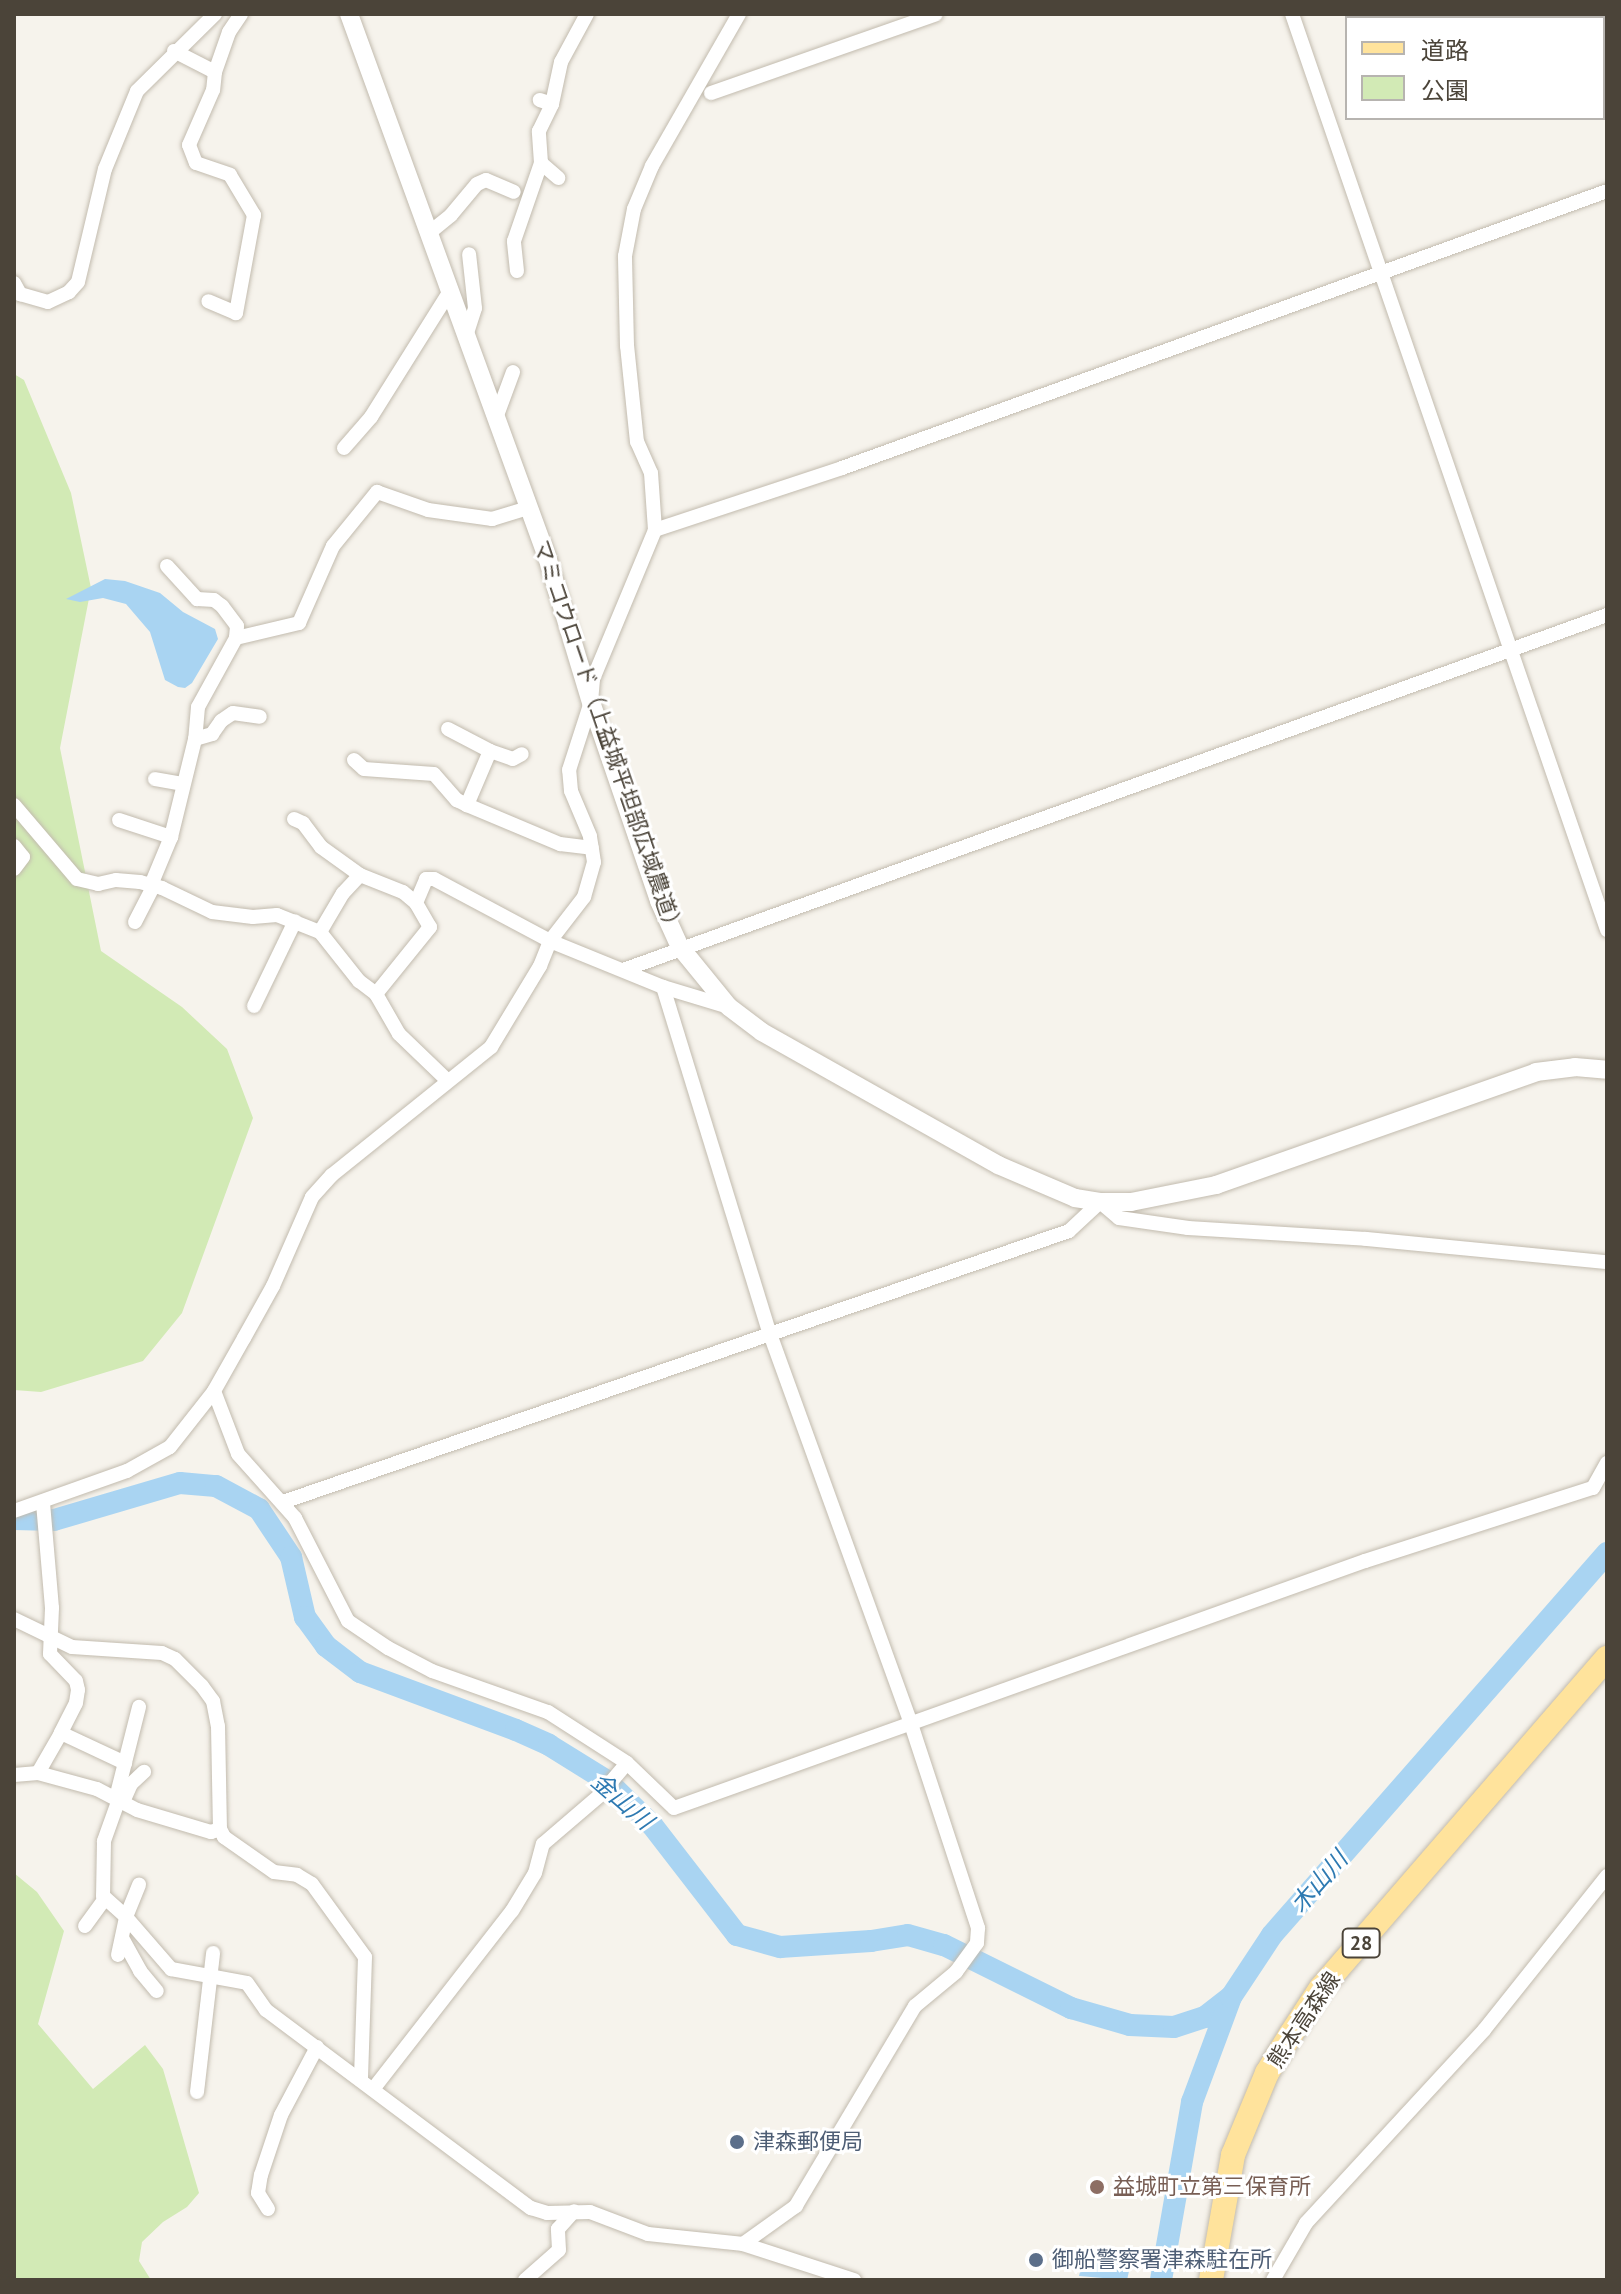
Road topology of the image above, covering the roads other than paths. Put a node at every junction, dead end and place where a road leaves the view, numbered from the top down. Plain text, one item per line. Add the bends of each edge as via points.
1 (215, 14) edge
2 (241, 14) edge
3 (349, 14) edge
4 (587, 14) edge
5 (739, 14) edge
6 (936, 14) edge
7 (1292, 14) edge
8 (174, 51) junction
9 (215, 72) junction
10 (711, 93) dead end
11 (541, 163) junction
12 (558, 178) dead end
13 (1607, 191) edge
14 (514, 192) dead end
15 (429, 233) junction
16 (469, 254) dead end
17 (517, 271) dead end
18 (1380, 275) junction
19 (14, 283) edge
20 (450, 291) junction
21 (208, 301) dead end
22 (466, 336) junction
23 (513, 372) dead end
24 (496, 418) junction
25 (344, 448) dead end
26 (529, 508) junction
27 (655, 530) junction
28 (167, 566) dead end
29 (1607, 615) edge
30 (236, 638) junction
31 (1511, 648) junction
32 (591, 702) junction
33 (260, 717) dead end
34 (448, 729) dead end
35 (195, 739) junction
36 (490, 751) junction
37 (522, 754) dead end
38 (354, 760) dead end
39 (155, 779) dead end
40 (183, 784) junction
41 (14, 805) edge
42 (467, 805) junction
43 (294, 819) dead end
44 (119, 820) dead end
45 (171, 837) junction
46 (14, 846) edge
47 (592, 848) junction
48 (14, 869) edge
49 (360, 875) junction
50 (152, 885) junction
51 (416, 903) junction
52 (295, 921) junction
53 (135, 922) dead end
54 (1607, 930) edge
55 (320, 932) junction
56 (550, 941) junction
57 (680, 947) junction
58 (626, 969) junction
59 (663, 987) junction
60 (376, 994) junction
61 (254, 1006) dead end
62 (729, 1007) junction
63 (1607, 1070) edge
64 (447, 1080) junction
65 (1100, 1202) junction
66 (1607, 1262) edge
67 (770, 1334) junction
68 (214, 1391) junction
69 (1607, 1463) edge
70 (283, 1502) junction
71 (43, 1503) junction
72 (14, 1511) edge
73 (14, 1619) edge
74 (52, 1635) junction
75 (1607, 1658) edge
76 (139, 1707) dead end
77 (911, 1724) junction
78 (61, 1733) junction
79 (125, 1763) junction
80 (624, 1767) junction
81 (17, 1771) edge
82 (144, 1772) dead end
83 (38, 1773) junction
84 (119, 1800) junction
85 (220, 1829) junction
86 (1607, 1876) edge
87 (139, 1884) dead end
88 (105, 1898) junction
89 (126, 1917) junction
90 (85, 1926) dead end
91 (122, 1938) junction
92 (213, 1953) dead end
93 (118, 1955) dead end
94 (213, 1977) junction
95 (157, 1991) dead end
96 (317, 2047) junction
97 (368, 2084) junction
98 (197, 2092) dead end
99 (268, 2209) dead end
100 (574, 2211) junction
101 (743, 2244) junction
102 (525, 2280) edge
103 (854, 2280) edge
104 (1211, 2280) edge
105 (1273, 2280) edge

1 - 8 street
2 - 9 street
3 - 15 street, マミコウロード（上益城平坦部広域農道）
4 - 11 street via 546,102 539,131
5 - 27 street via 652,166 634,209 625,256 637,442 651,473
6 - 10 street
7 - 18 street
8 - 9 street
8 - 19 street via 137,91 126,117 105,169 78,282 48,302 20,294
9 - 21 street via 213,90 189,145 196,163 230,175 254,215 236,313
11 - 12 street
11 - 17 street via 514,241
13 - 18 street
14 - 15 street via 486,180 477,184
15 - 20 street, マミコウロード（上益城平坦部広域農道）
16 - 22 street via 475,308
18 - 27 street
18 - 31 street
20 - 22 street, マミコウロード（上益城平坦部広域農道）
20 - 25 street via 371,417
22 - 24 street, マミコウロード（上益城平坦部広域農道）
23 - 24 street
24 - 26 street, マミコウロード（上益城平坦部広域農道）
26 - 30 street via 492,519 428,510 377,492 333,546 299,623
26 - 32 street, マミコウロード（上益城平坦部広域農道）
27 - 32 street via 593,679
28 - 30 street via 197,599 214,600 230,615
29 - 31 street
30 - 35 street via 198,707
31 - 54 street
31 - 57 street
32 - 47 street via 569,780
32 - 57 street, マミコウロード（上益城平坦部広域農道） via 659,901
33 - 35 street via 233,713 212,734
34 - 36 street
35 - 40 street
36 - 37 street via 513,759
36 - 42 street
38 - 42 street via 364,769 434,774
39 - 40 street
40 - 45 street
41 - 50 street via 77,879
42 - 47 street via 560,844
43 - 49 street
44 - 45 street
45 - 50 street
46 - 48 street via 23,857
47 - 56 street via 594,862 584,897
49 - 51 street via 403,892
49 - 55 street
50 - 52 street via 212,912 277,915
50 - 53 street
51 - 56 street via 426,879 434,879
51 - 60 street via 430,927
52 - 55 street
52 - 61 street
55 - 60 street
56 - 58 street
56 - 64 street via 491,1047
57 - 58 street
57 - 62 street, マミコウロード（上益城平坦部広域農道）
58 - 59 street
59 - 62 street
59 - 67 street
60 - 64 street via 399,1034
62 - 65 street, マミコウロード（上益城平坦部広域農道） via 762,1032 998,1165 1075,1198
63 - 65 street, マミコウロード（上益城平坦部広域農道） via 1536,1072 1216,1185 1131,1202
64 - 68 street via 312,1197 273,1286
65 - 66 street via 1119,1218 1188,1228
65 - 67 street via 1069,1231
67 - 70 street
67 - 77 street
68 - 70 street via 238,1454
68 - 71 street via 170,1447 127,1471
69 - 77 street via 1593,1488 1365,1561
70 - 80 street via 348,1621 432,1671 548,1712
71 - 72 street
71 - 74 street
73 - 74 street
74 - 78 street via 50,1654 78,1690
74 - 85 street via 87,1650 162,1653 202,1686 213,1701 218,1726
75 - 104 main road, 熊本高森線 / 28 via 1321,1988 1291,2034 1267,2073 1233,2155
76 - 79 street
77 - 80 street via 674,1808
77 - 101 street via 978,1928 977,1943 956,1972 915,2006 796,2206
78 - 79 street
78 - 83 street
79 - 84 street
80 - 97 street via 543,1844 535,1873 512,1911
81 - 83 street
82 - 84 street
83 - 84 street
84 - 85 street via 211,1832
84 - 88 street via 104,1841
85 - 97 street via 234,1846 268,1868 312,1884 365,1957
86 - 105 street via 1484,2030 1306,2223
87 - 89 street
88 - 89 street
88 - 90 street
89 - 91 street
89 - 94 street via 171,1969
91 - 93 street
91 - 95 street
92 - 94 street
94 - 96 street via 247,1983 266,2010
94 - 98 street
96 - 97 street
96 - 99 street via 281,2115 261,2175 258,2193
97 - 100 street via 531,2208
100 - 101 street via 648,2234
100 - 102 street via 558,2229 559,2250
101 - 103 street

